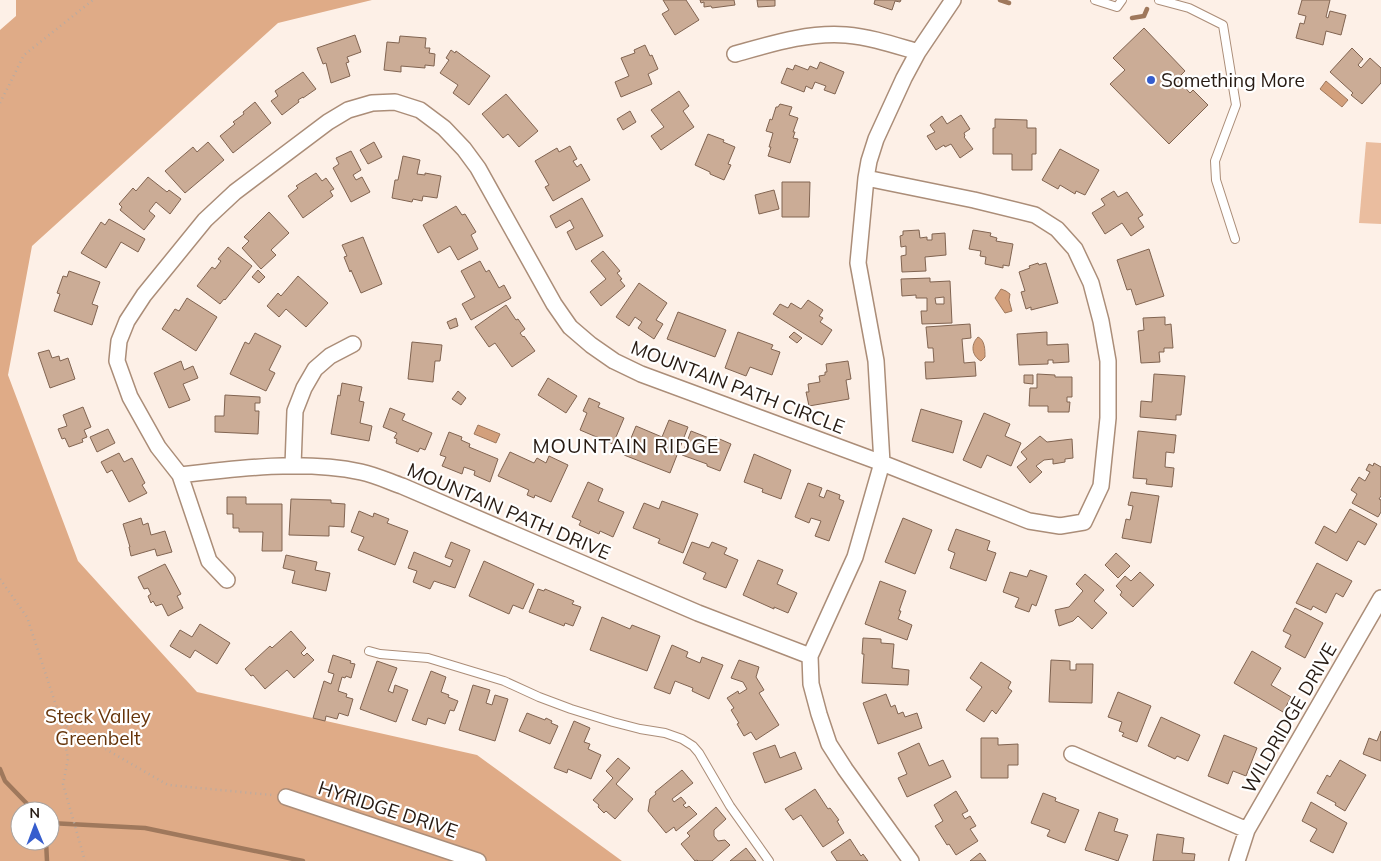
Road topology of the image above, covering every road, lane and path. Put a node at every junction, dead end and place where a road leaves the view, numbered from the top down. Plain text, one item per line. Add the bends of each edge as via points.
1 (93, 0) edge
2 (953, 0) edge
3 (1095, 0) edge
4 (1122, 0) edge
5 (1159, 0) edge
6 (918, 52) junction
7 (735, 54) dead end
8 (0, 103) edge
9 (866, 178) junction
10 (1235, 239) dead end
11 (353, 344) dead end
12 (882, 463) junction
13 (294, 466) junction
14 (180, 475) junction
15 (0, 579) edge
16 (227, 580) dead end
17 (1381, 598) edge
18 (369, 651) dead end
19 (810, 656) junction
20 (62, 724) junction
21 (1072, 754) dead end
22 (286, 797) joint
23 (1247, 830) junction
24 (85, 861) edge
25 (478, 861) edge
26 (769, 861) edge
27 (910, 861) edge
28 (1237, 861) edge

1 - 8 path via 24,55
2 - 6 street
3 - 4 lane via 1117,7
5 - 10 lane via 1189,8 1223,24 1236,105 1215,161 1216,180
6 - 7 street via 878,40 846,35 812,35
6 - 9 street via 876,139
9 - 12 street via 858,263 876,361
9 - 12 street, MOUNTAIN PATH CIRCLE via 1035,215 1057,229 1075,249 1091,283 1108,361 1108,418 1101,486 1084,522 1060,526 1029,521
11 - 13 street via 330,356 315,370 304,388 296,411
12 - 14 street, MOUNTAIN PATH CIRCLE via 642,374 591,345 570,327 554,304 478,168 464,149 420,110 395,102 372,103 348,110 235,192 205,220 144,295 128,322 119,341 117,361 130,397 158,447
12 - 19 street via 854,557
13 - 14 street, MOUNTAIN PATH DRIVE
13 - 19 street, MOUNTAIN PATH DRIVE via 363,472 402,486 698,613
14 - 16 street, MOUNTAIN PATH CIRCLE via 209,561
15 - 20 path via 27,616
17 - 23 street, WILDRIDGE DRIVE
18 - 26 lane via 428,658 504,681 571,709 682,739 699,753 730,806
19 - 27 street via 811,684 829,744
20 - 22 path via 168,785
20 - 24 path via 68,759 63,784
21 - 23 street
22 - 25 street, HYRIDGE DRIVE
23 - 28 street, WILDRIDGE DRIVE

